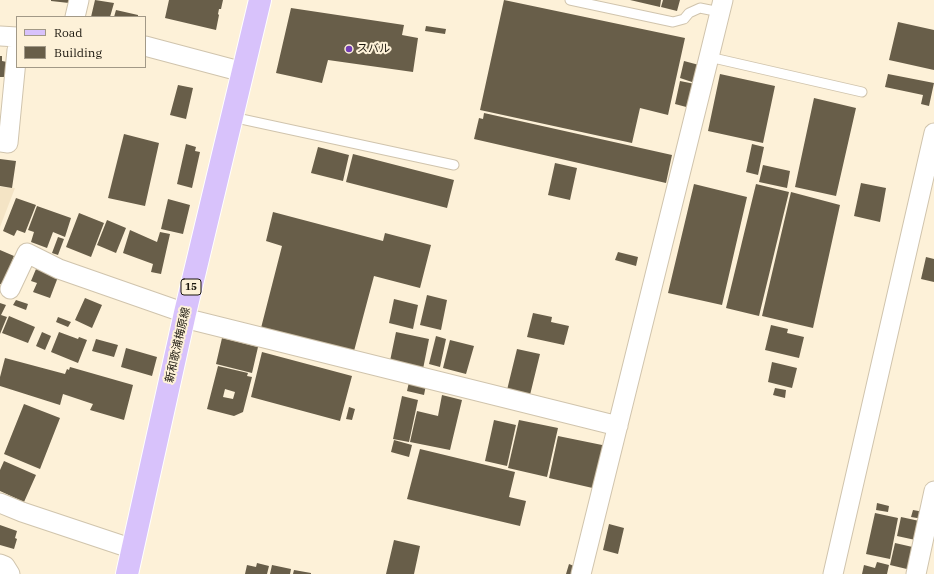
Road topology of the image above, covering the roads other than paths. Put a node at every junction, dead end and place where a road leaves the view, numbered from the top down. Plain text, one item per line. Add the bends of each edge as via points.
1 (79, 0) edge
2 (260, 0) edge
3 (570, 0) edge
4 (721, 6) edge
5 (75, 16) edge
6 (0, 36) edge
7 (16, 37) edge
8 (146, 46) edge
9 (710, 57) junction
10 (16, 60) edge
11 (243, 72) junction
12 (862, 92) dead end
13 (232, 117) junction
14 (934, 133) edge
15 (0, 142) edge
16 (454, 165) dead end
17 (10, 289) dead end
18 (185, 315) junction
19 (618, 426) junction
20 (934, 491) edge
21 (0, 503) edge
22 (132, 549) junction
23 (0, 564) edge
24 (10, 574) edge
25 (127, 574) edge
26 (581, 574) edge
27 (833, 574) edge
28 (916, 574) edge

1 - 5 street
2 - 11 main road, 新和歌浦梅原線 / 15
3 - 4 lane via 674,22 684,19 689,13 700,8
4 - 9 street
6 - 7 street
8 - 11 street
9 - 12 lane
9 - 19 street
10 - 15 street via 8,143
11 - 13 main road, 新和歌浦梅原線 / 15
13 - 16 lane
13 - 18 main road, 新和歌浦梅原線 / 15
14 - 27 street
17 - 18 street via 27,252 59,269
18 - 19 street
18 - 22 main road, 新和歌浦梅原線 / 15
19 - 26 street
20 - 28 street
21 - 22 street
22 - 25 main road, 新和歌浦梅原線 / 15
23 - 24 street via 5,566

